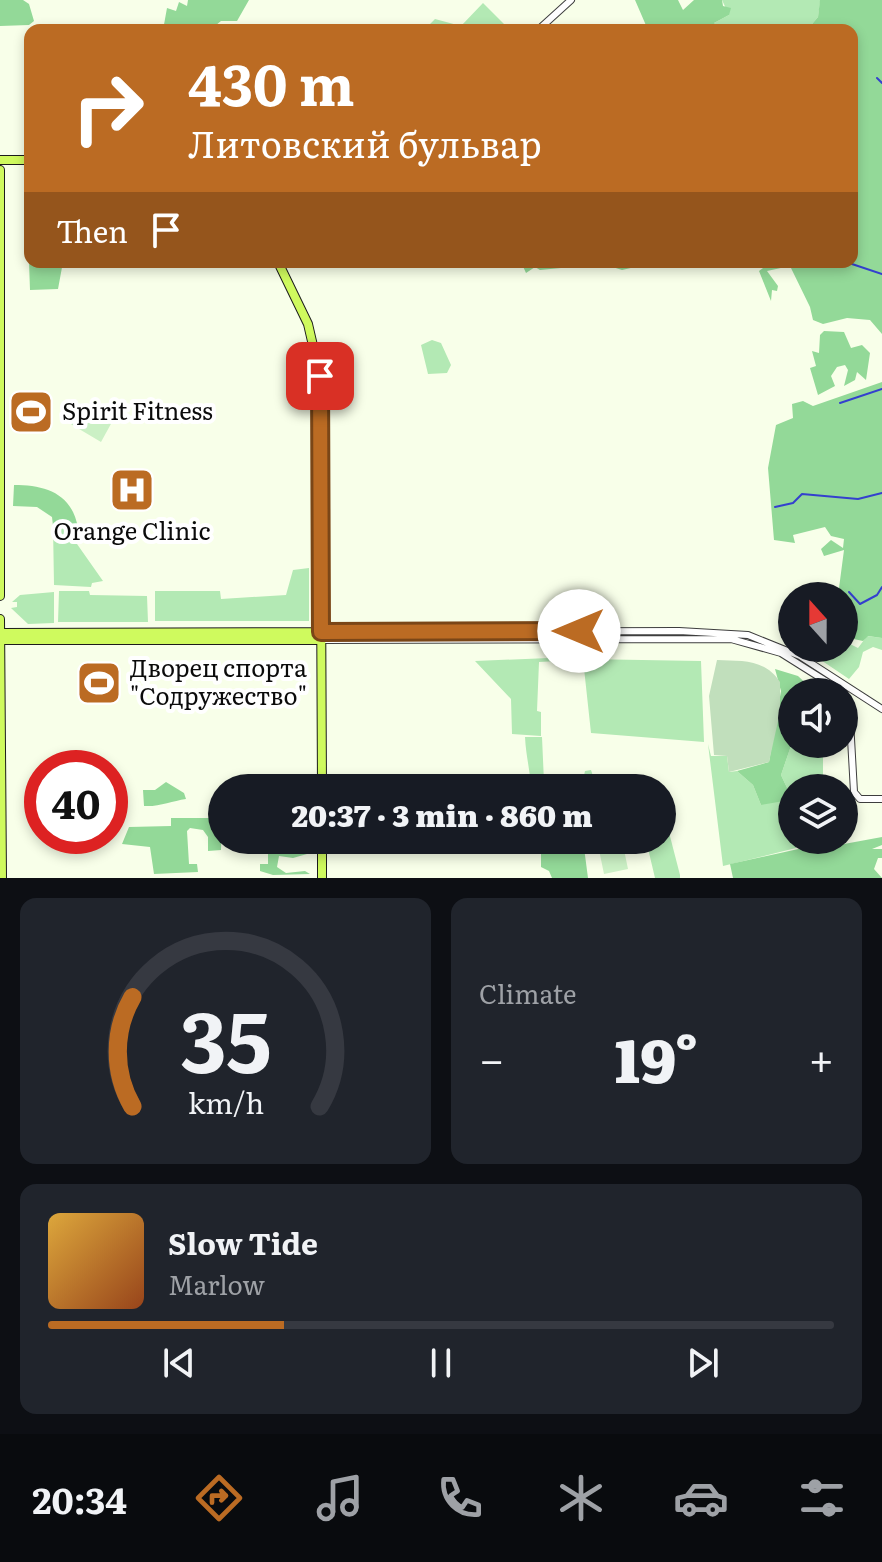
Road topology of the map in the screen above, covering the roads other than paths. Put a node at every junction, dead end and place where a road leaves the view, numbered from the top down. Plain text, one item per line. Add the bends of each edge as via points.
1 (571, 0) edge
2 (545, 24) edge
3 (0, 160) edge
4 (24, 160) edge
5 (0, 170) edge
6 (282, 268) edge
7 (0, 464) edge
8 (0, 596) edge
9 (0, 619) edge
10 (0, 633) edge
11 (321, 636) junction
12 (444, 636) junction
13 (0, 640) edge
14 (821, 678) edge
15 (0, 683) edge
16 (882, 709) edge
17 (852, 758) edge
18 (322, 774) edge
19 (882, 799) edge
20 (322, 854) edge
21 (2, 878) edge
22 (322, 878) edge

1 - 2 street
3 - 4 main road
5 - 7 main road
6 - 11 main road via 309,328 320,376
7 - 8 main road
9 - 10 main road
10 - 11 main road
10 - 13 main road
11 - 12 street
11 - 13 main road
11 - 18 main road
12 - 14 street via 748,642 781,653
12 - 16 street via 694,631 748,635 800,656
13 - 15 main road
15 - 21 main road
17 - 19 street via 853,789 860,799
20 - 22 main road

